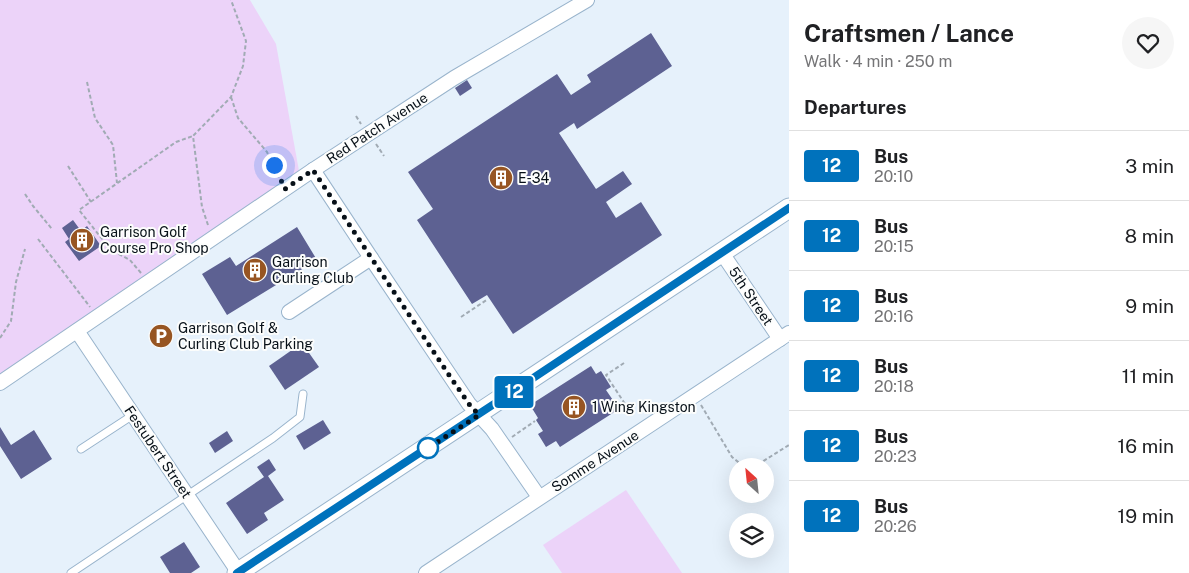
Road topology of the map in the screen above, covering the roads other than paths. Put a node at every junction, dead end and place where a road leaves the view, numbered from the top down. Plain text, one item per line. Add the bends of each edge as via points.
1 (587, 0) edge
2 (313, 170) junction
3 (789, 208) edge
4 (722, 253) junction
5 (371, 258) junction
6 (289, 312) dead end
7 (76, 331) junction
8 (784, 336) edge
9 (0, 383) edge
10 (303, 394) dead end
11 (133, 415) junction
12 (479, 415) junction
13 (81, 449) dead end
14 (187, 496) junction
15 (539, 497) junction
16 (71, 573) edge
17 (238, 573) edge
18 (426, 573) edge

1 - 2 street, Red Patch Avenue via 454,78
2 - 5 street
2 - 7 street, Red Patch Avenue
3 - 4 street
4 - 8 street, 5th Street
4 - 12 street
5 - 6 street
5 - 12 street
7 - 9 street, Red Patch Avenue
7 - 11 street, Festubert Street
8 - 15 street, Somme Avenue
10 - 14 lane via 300,417
11 - 13 lane
11 - 14 street, Festubert Street
12 - 15 street
12 - 17 street
14 - 16 lane
14 - 17 street, Festubert Street
15 - 18 street, Somme Avenue

